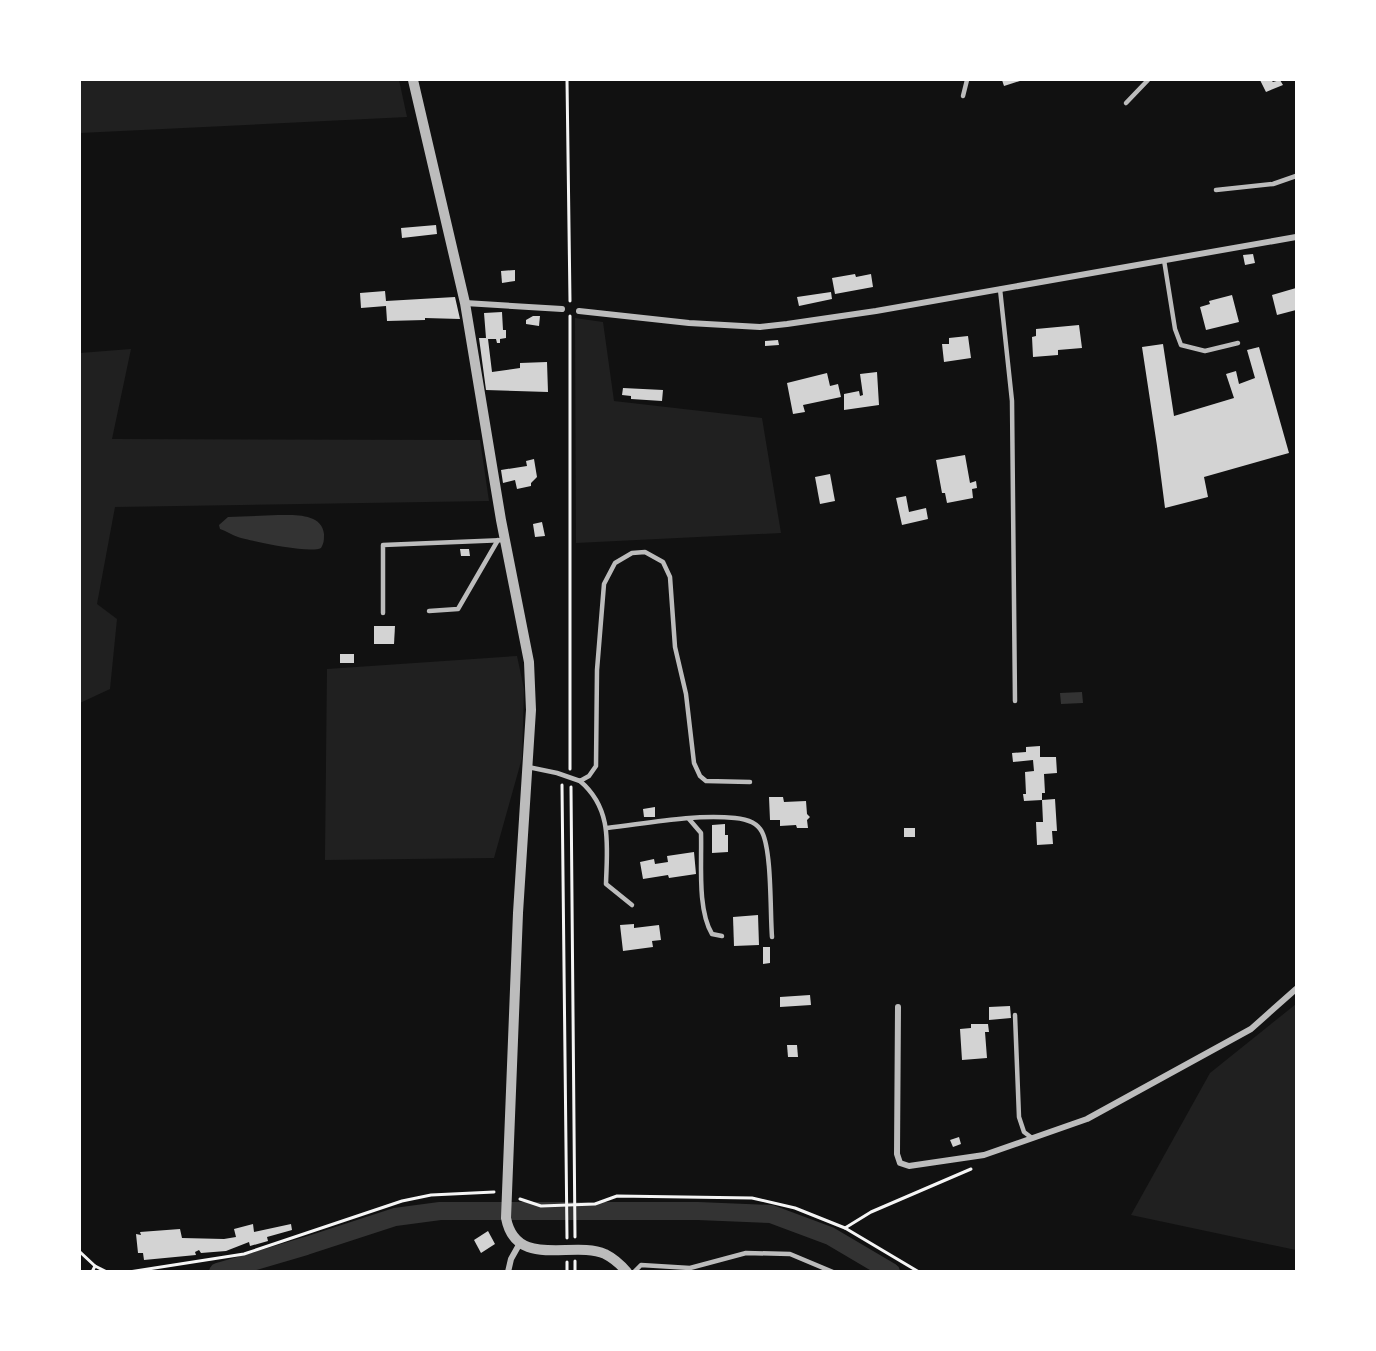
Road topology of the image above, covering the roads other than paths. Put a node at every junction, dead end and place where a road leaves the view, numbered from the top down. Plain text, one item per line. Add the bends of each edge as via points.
1 (412, 80) edge
2 (967, 80) edge
3 (1148, 80) edge
4 (963, 96) dead end
5 (1126, 103) dead end
6 (1296, 176) edge
7 (1216, 190) dead end
8 (1296, 237) edge
9 (1164, 260) junction
10 (1000, 289) junction
11 (465, 303) junction
12 (562, 309) dead end
13 (579, 310) dead end
14 (1238, 343) dead end
15 (502, 540) junction
16 (429, 611) dead end
17 (383, 613) dead end
18 (1015, 701) dead end
19 (527, 767) junction
20 (580, 781) junction
21 (750, 782) dead end
22 (689, 819) junction
23 (607, 828) junction
24 (632, 905) dead end
25 (722, 936) dead end
26 (772, 937) dead end
27 (1296, 989) edge
28 (898, 1006) dead end
29 (1015, 1015) dead end
30 (1032, 1138) junction
31 (520, 1243) junction
32 (508, 1272) edge
33 (627, 1272) edge
34 (634, 1272) edge
35 (833, 1272) edge

1 - 11 street
2 - 4 lane
3 - 5 lane
6 - 7 lane via 1273,184
8 - 9 street
9 - 10 street
9 - 14 lane via 1174,329 1181,345 1205,351
10 - 13 street via 760,327
10 - 18 lane via 1012,401
11 - 12 street
11 - 15 street
15 - 16 lane via 458,609
15 - 17 lane via 383,545
15 - 19 street via 528,662 531,710
19 - 20 lane
19 - 31 street via 506,1196 508,1228
20 - 21 lane via 596,766 597,670 604,584 615,563 632,553 645,552 663,562 670,577 675,647 699,776 706,781
20 - 23 lane via 591,790
22 - 23 lane
22 - 25 lane via 701,833 706,924 712,934
22 - 26 lane via 736,818 752,821 762,830 767,846
23 - 24 lane via 606,885
27 - 30 street via 1251,1029 1087,1119
28 - 30 street via 900,1163 909,1167 984,1155
29 - 30 lane via 1019,1117 1024,1132
31 - 32 street
31 - 33 street via 535,1249 605,1254
34 - 35 lane via 641,1265 690,1268 746,1253 790,1254

